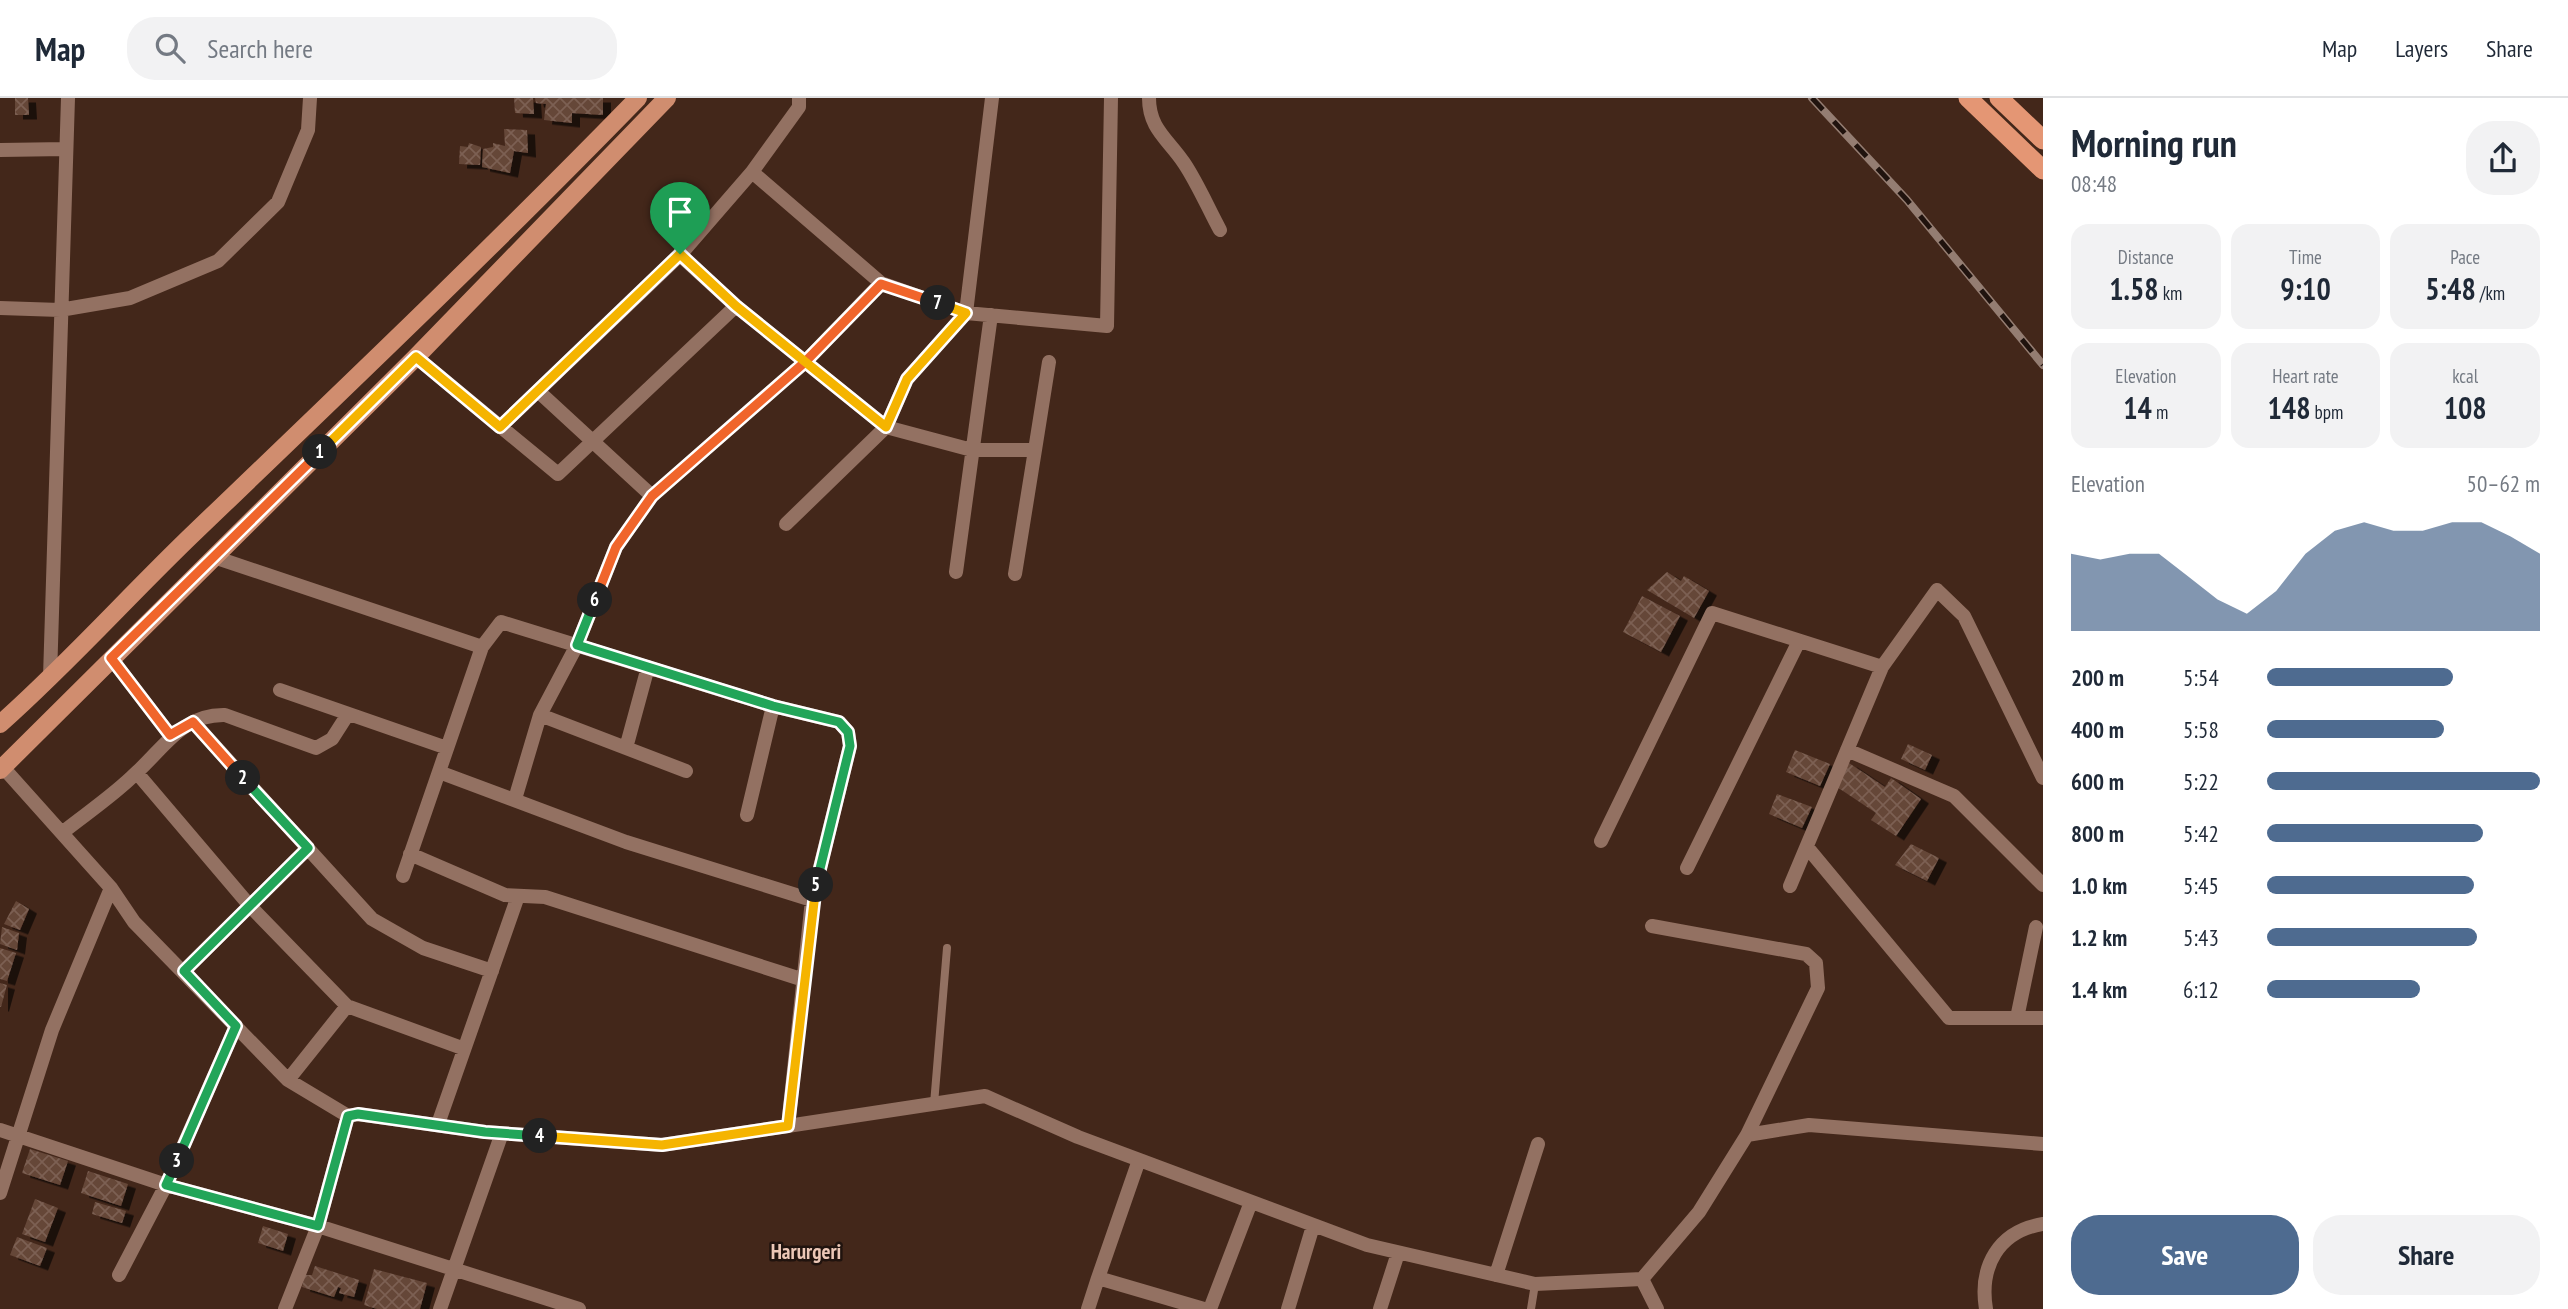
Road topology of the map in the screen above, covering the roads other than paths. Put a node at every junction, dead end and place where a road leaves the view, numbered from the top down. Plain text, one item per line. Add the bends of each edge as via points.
1 (68, 98) edge
2 (310, 98) edge
3 (638, 98) edge
4 (667, 98) edge
5 (799, 98) edge
6 (992, 98) edge
7 (1111, 98) edge
8 (1149, 98) edge
9 (1968, 98) edge
10 (1999, 98) edge
11 (2043, 140) edge
12 (66, 149) junction
13 (0, 150) edge
14 (2043, 170) edge
15 (752, 172) junction
16 (1220, 230) dead end
17 (680, 254) junction
18 (881, 284) junction
19 (736, 306) junction
20 (0, 309) edge
21 (60, 310) junction
22 (966, 313) junction
23 (991, 315) junction
24 (416, 357) junction
25 (805, 362) junction
26 (1049, 362) dead end
27 (538, 391) junction
28 (500, 427) junction
29 (886, 427) junction
30 (591, 440) junction
31 (972, 450) junction
32 (1035, 450) junction
33 (652, 496) junction
34 (786, 524) dead end
35 (214, 557) junction
36 (956, 572) dead end
37 (1014, 574) dead end
38 (1798, 641) junction
39 (577, 645) junction
40 (482, 647) junction
41 (111, 658) junction
42 (648, 667) junction
43 (1882, 667) junction
44 (50, 677) junction
45 (280, 690) dead end
46 (773, 706) junction
47 (348, 714) junction
48 (540, 715) junction
49 (2, 718) edge
50 (193, 722) junction
51 (170, 735) junction
52 (447, 748) junction
53 (626, 748) junction
54 (1847, 750) junction
55 (1, 767) edge
56 (686, 771) dead end
57 (439, 772) junction
58 (136, 773) junction
59 (2043, 778) edge
60 (514, 799) junction
61 (747, 815) dead end
62 (63, 832) junction
63 (1601, 841) dead end
64 (1807, 847) junction
65 (308, 848) junction
66 (410, 854) junction
67 (1687, 868) dead end
68 (402, 876) dead end
69 (2043, 885) edge
70 (1790, 886) dead end
71 (111, 888) junction
72 (519, 896) junction
73 (813, 900) junction
74 (250, 906) junction
75 (1652, 926) dead end
76 (2036, 927) dead end
77 (947, 948) dead end
78 (184, 971) junction
79 (492, 971) junction
80 (804, 980) junction
81 (347, 1006) junction
82 (2017, 1018) junction
83 (2043, 1018) edge
84 (236, 1026) junction
85 (462, 1048) junction
86 (288, 1080) junction
87 (934, 1104) junction
88 (348, 1116) junction
89 (438, 1124) junction
90 (788, 1126) junction
91 (0, 1130) edge
92 (502, 1133) junction
93 (1747, 1135) junction
94 (19, 1136) junction
95 (2043, 1143) edge
96 (1538, 1144) dead end
97 (1139, 1160) junction
98 (166, 1185) junction
99 (0, 1193) edge
100 (1251, 1202) junction
101 (2043, 1224) edge
102 (318, 1226) junction
103 (1313, 1226) junction
104 (1398, 1253) junction
105 (452, 1271) junction
106 (119, 1275) dead end
107 (1496, 1275) junction
108 (1098, 1278) junction
109 (1642, 1279) junction
110 (1535, 1284) junction
111 (285, 1309) edge
112 (440, 1309) edge
113 (579, 1309) edge
114 (1088, 1309) edge
115 (1204, 1309) edge
116 (1210, 1309) edge
117 (1287, 1309) edge
118 (1380, 1309) edge
119 (1531, 1309) edge
120 (1657, 1309) edge
121 (1986, 1309) edge

1 - 12 street
2 - 21 street via 308,130 278,202 218,261 130,298
3 - 44 main road via 500,240 137,587
4 - 24 main road
5 - 15 street via 799,107
6 - 22 street
7 - 23 street via 1107,326
8 - 16 street via 1156,130 1184,162
9 - 14 highway
10 - 11 highway
12 - 13 street
12 - 21 street
15 - 17 street
15 - 18 street
17 - 19 street
17 - 27 street
18 - 22 street
18 - 25 street
19 - 25 street
19 - 30 street
20 - 21 street
21 - 44 street
22 - 23 street
22 - 29 street via 907,379
23 - 31 street
24 - 28 street
24 - 35 main road
25 - 29 street
25 - 33 street
26 - 32 street
27 - 28 street
27 - 30 street
28 - 30 street via 558,474
29 - 31 street
29 - 34 street
30 - 33 street
31 - 32 street
31 - 36 street
32 - 37 street
33 - 39 street via 616,547
35 - 40 street
35 - 41 main road
38 - 43 street
38 - 63 street via 1712,612
38 - 67 street
39 - 40 street via 501,622
39 - 42 street
39 - 48 street
40 - 52 street
41 - 51 street
41 - 55 main road
42 - 46 street
42 - 53 street
43 - 54 street
43 - 59 street via 1937,590 1964,615
44 - 49 main road
45 - 47 street
46 - 61 street
46 - 73 street via 839,722 848,732 850,746
47 - 50 street via 332,739 316,748 225,715
47 - 52 street
48 - 53 street
48 - 60 street
50 - 51 street
50 - 65 street
51 - 58 street
52 - 57 street
53 - 56 street
54 - 64 street
54 - 69 street via 1954,796
55 - 62 street
57 - 60 street
57 - 66 street
58 - 62 street
58 - 74 street
60 - 73 street via 626,842
62 - 71 street
64 - 70 street
64 - 82 street via 1949,1017
65 - 74 street
65 - 79 street via 372,919 423,948
66 - 68 street
66 - 72 street via 505,895
71 - 78 street via 134,922
71 - 94 street via 52,1030
72 - 79 street
72 - 80 street via 545,897
73 - 80 street
74 - 78 street
74 - 81 street
75 - 93 street via 1806,954 1816,963 1818,988
76 - 82 street
77 - 87 lane
78 - 84 street
79 - 85 street
80 - 90 street
81 - 85 street
81 - 86 street
82 - 83 street
84 - 86 street
84 - 98 street
85 - 89 street
86 - 88 street
87 - 90 street
87 - 97 street via 985,1096
88 - 89 street
88 - 102 street
89 - 92 street
90 - 92 street via 662,1145
91 - 94 street
92 - 105 street
93 - 95 street via 1809,1125
93 - 109 street via 1699,1212
94 - 98 street
94 - 99 street
96 - 107 street
97 - 100 street
97 - 108 street
98 - 102 street
98 - 106 street
100 - 103 street
100 - 116 street
101 - 121 street via 2015,1233 1997,1247 1986,1268
102 - 105 street
102 - 111 street
103 - 104 street
103 - 117 street
104 - 107 street
104 - 118 street
105 - 112 street
105 - 113 street
107 - 110 street
108 - 114 street
108 - 115 street
109 - 110 street
109 - 120 street
110 - 119 lane

